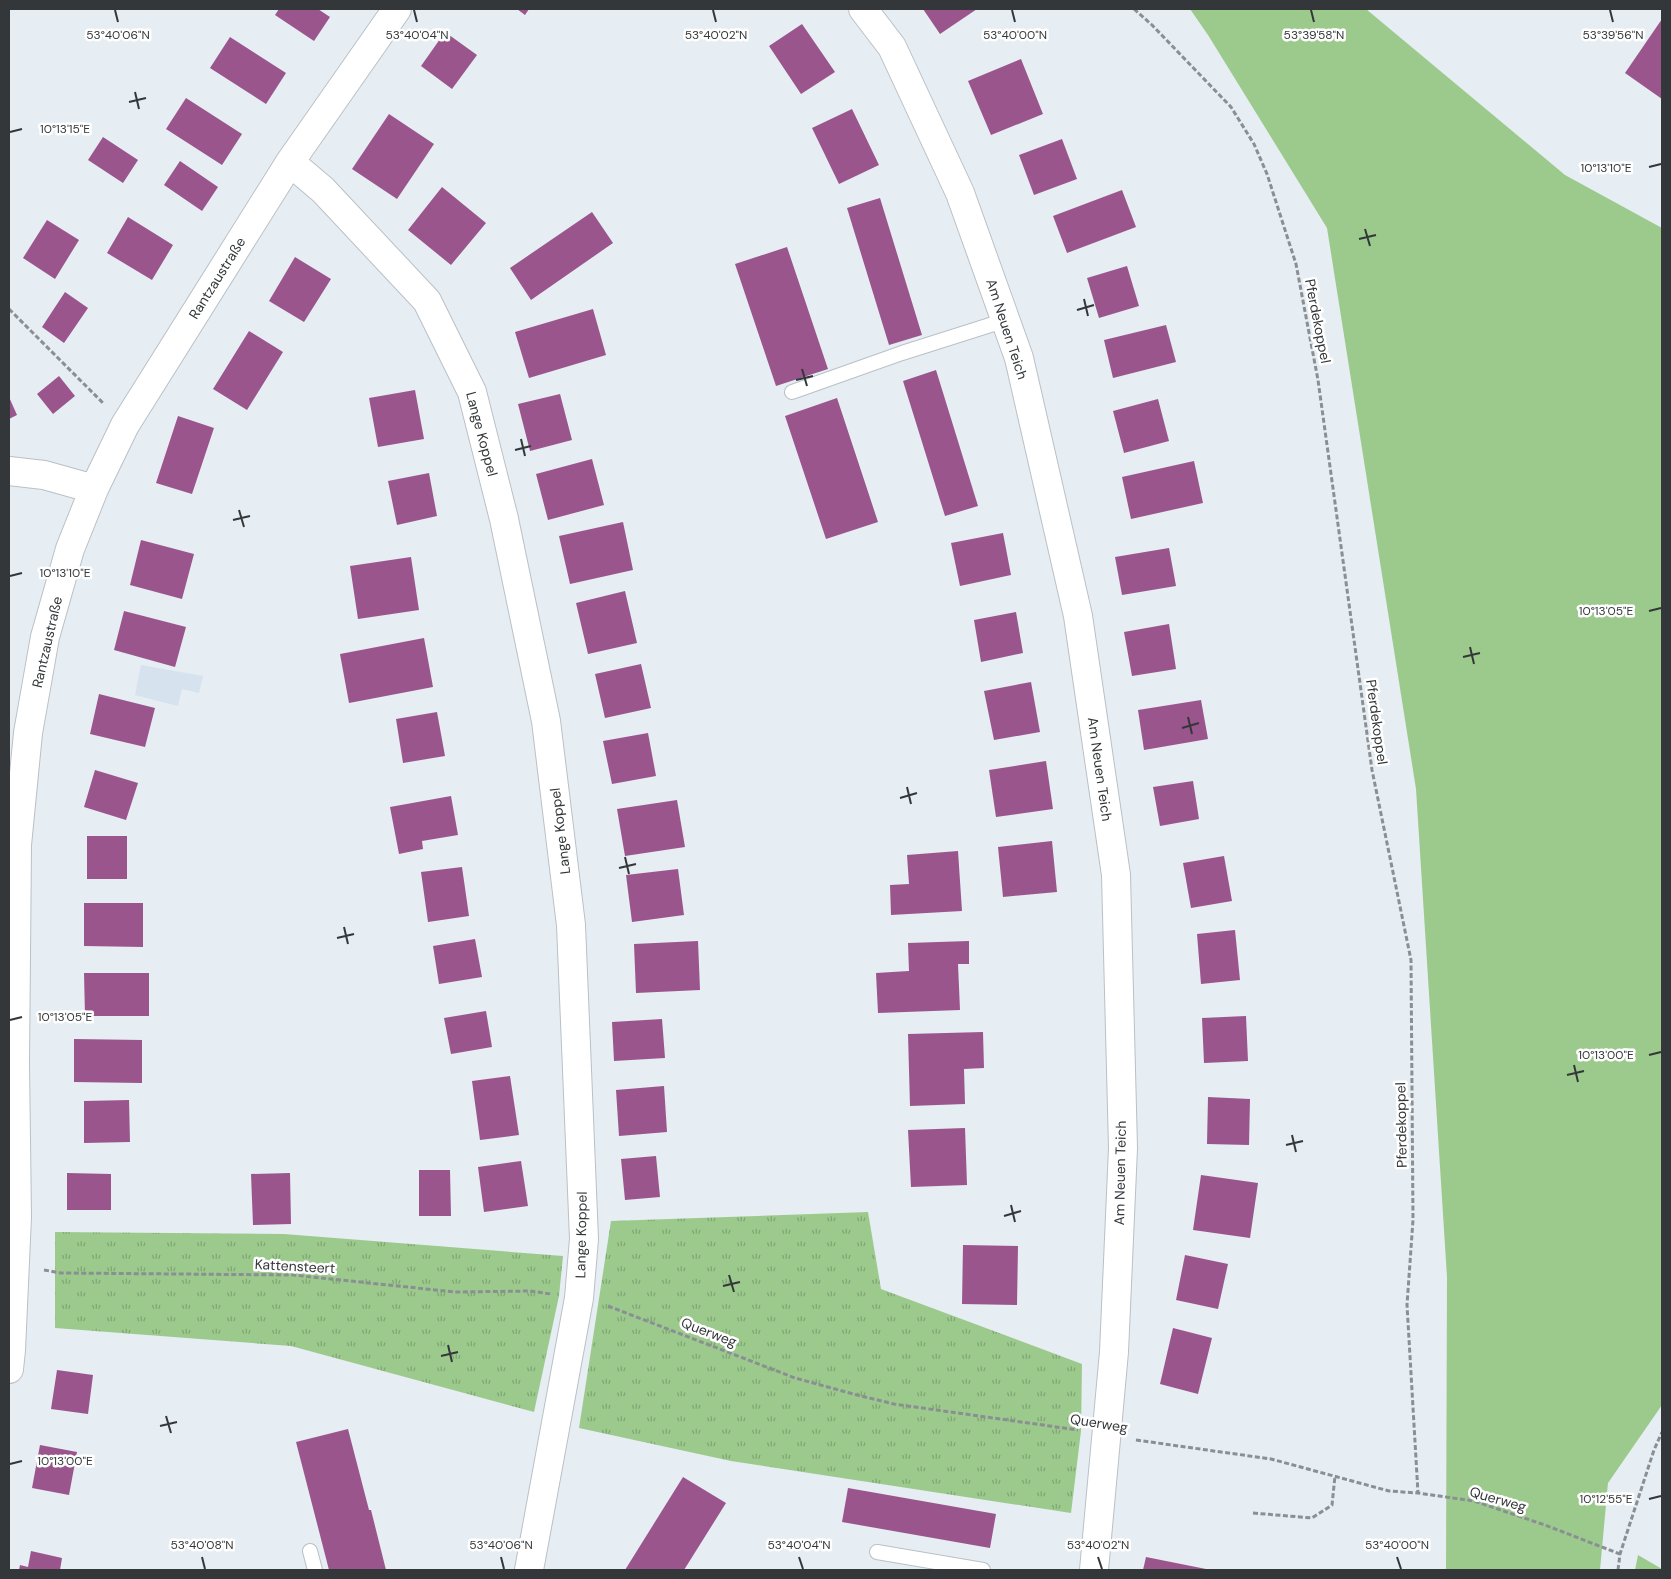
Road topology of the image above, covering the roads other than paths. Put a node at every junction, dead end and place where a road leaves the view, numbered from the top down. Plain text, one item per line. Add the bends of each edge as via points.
1 (397, 9) edge
2 (863, 9) edge
3 (290, 162) junction
4 (1006, 320) junction
5 (792, 392) dead end
6 (9, 471) edge
7 (94, 489) junction
8 (9, 1369) edge
9 (310, 1551) dead end
10 (877, 1552) dead end
11 (315, 1570) edge
12 (529, 1570) edge
13 (983, 1570) edge
14 (1094, 1570) edge

1 - 3 street, Rantzaustraße
2 - 4 street, Am Neuen Teich via 892,47 960,193
3 - 7 street, Rantzaustraße via 125,425
3 - 12 street, Lange Koppel via 323,190 427,301 472,392 504,519 546,722 570,916 584,1238 579,1298
4 - 5 lane
4 - 14 street, Am Neuen Teich via 1019,358 1078,616 1116,875 1122,1148 1114,1352
6 - 7 street via 44,474
7 - 8 street, Rantzaustraße via 70,549 45,637 24,770 17,845 16,1264
9 - 11 lane
10 - 13 lane

